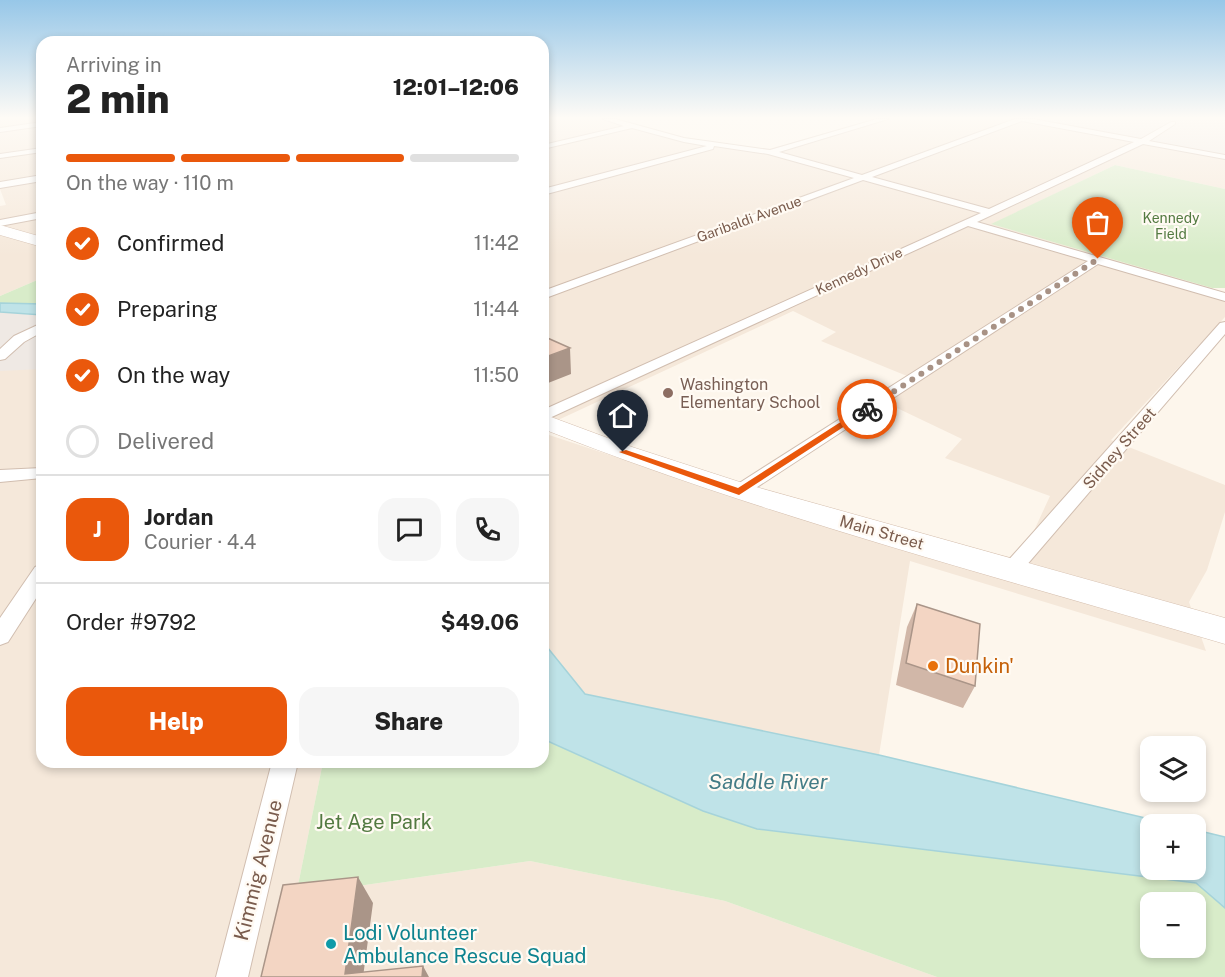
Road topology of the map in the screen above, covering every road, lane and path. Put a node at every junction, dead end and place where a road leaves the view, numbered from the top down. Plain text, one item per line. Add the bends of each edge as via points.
1 (644, 165) edge
2 (815, 165) edge
3 (895, 165) edge
4 (1092, 165) edge
5 (861, 177) junction
6 (36, 179) edge
7 (0, 185) edge
8 (549, 190) edge
9 (990, 212) junction
10 (36, 216) edge
11 (967, 222) junction
12 (0, 223) edge
13 (0, 230) edge
14 (36, 240) edge
15 (1098, 259) junction
16 (549, 293) edge
17 (1225, 297) edge
18 (1225, 326) edge
19 (36, 330) edge
20 (19, 339) junction
21 (0, 340) edge
22 (0, 356) edge
23 (549, 413) edge
24 (549, 423) edge
25 (36, 473) edge
26 (0, 476) edge
27 (739, 491) junction
28 (1012, 570) junction
29 (36, 581) edge
30 (1225, 631) edge
31 (0, 636) edge
32 (284, 768) edge
33 (232, 977) edge

1 - 8 street
2 - 5 street
3 - 5 street, Garibaldi Avenue
4 - 9 street, Kennedy Drive
5 - 9 street
5 - 16 street, Garibaldi Avenue
6 - 7 street
9 - 11 street, Kennedy Drive
10 - 12 street
11 - 15 street
11 - 23 street, Kennedy Drive
13 - 14 street
15 - 17 street
15 - 27 street
18 - 28 street, Sidney Street
19 - 20 street
20 - 21 street
20 - 22 street
24 - 27 street, Main Street
25 - 26 street
27 - 28 street, Main Street
28 - 30 street, Main Street
29 - 31 street
32 - 33 street, Kimmig Avenue

